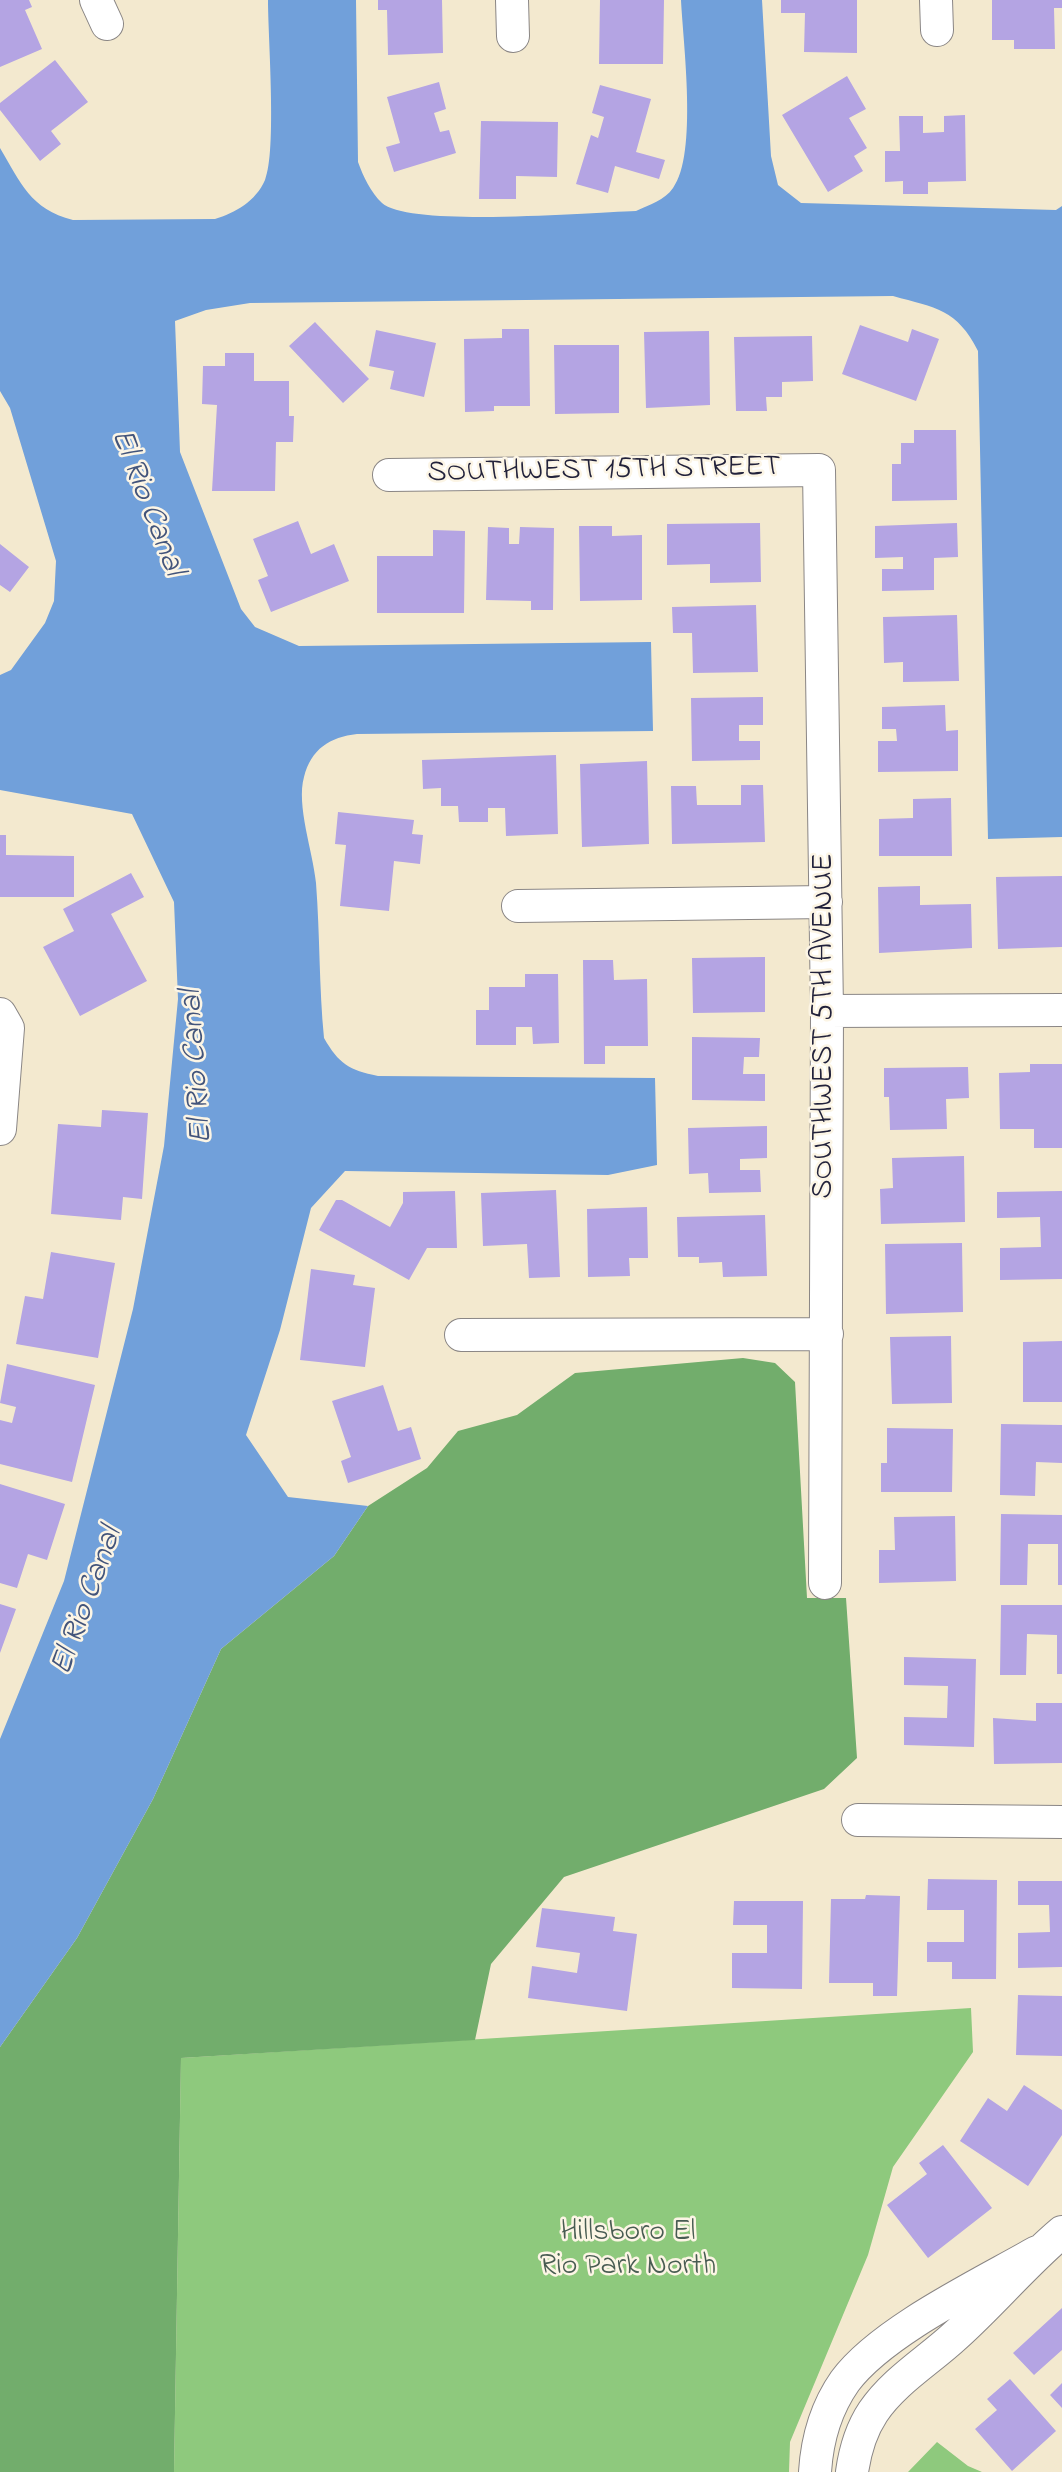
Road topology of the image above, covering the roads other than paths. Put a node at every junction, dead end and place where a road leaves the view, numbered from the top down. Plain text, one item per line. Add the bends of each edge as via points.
1 (512, 0) edge
2 (513, 36) dead end
3 (819, 470) joint
4 (389, 475) dead end
5 (826, 902) junction
6 (518, 906) dead end
7 (1062, 1010) edge
8 (827, 1011) junction
9 (0, 1014) edge
10 (0, 1129) edge
11 (827, 1334) junction
12 (461, 1335) dead end
13 (825, 1583) dead end
14 (858, 1820) dead end
15 (1062, 1822) edge
16 (1062, 2232) edge
17 (1037, 2252) junction
18 (931, 2312) junction
19 (956, 2336) junction
20 (863, 2363) junction
21 (889, 2392) junction
22 (815, 2472) edge
23 (852, 2472) edge

1 - 2 street
3 - 4 street, SOUTHWEST 15TH STREET
3 - 5 street, SOUTHWEST 5TH AVENUE
5 - 6 street
5 - 8 street, SOUTHWEST 5TH AVENUE
7 - 8 street
8 - 11 street, SOUTHWEST 5TH AVENUE
9 - 10 street via 8,1028
11 - 12 street
11 - 13 street, SOUTHWEST 5TH AVENUE
14 - 15 street
16 - 17 street
17 - 18 street
17 - 19 street
18 - 19 street
18 - 20 street
19 - 21 street
20 - 21 street
20 - 22 street via 828,2411 816,2448
21 - 23 street via 862,2433

